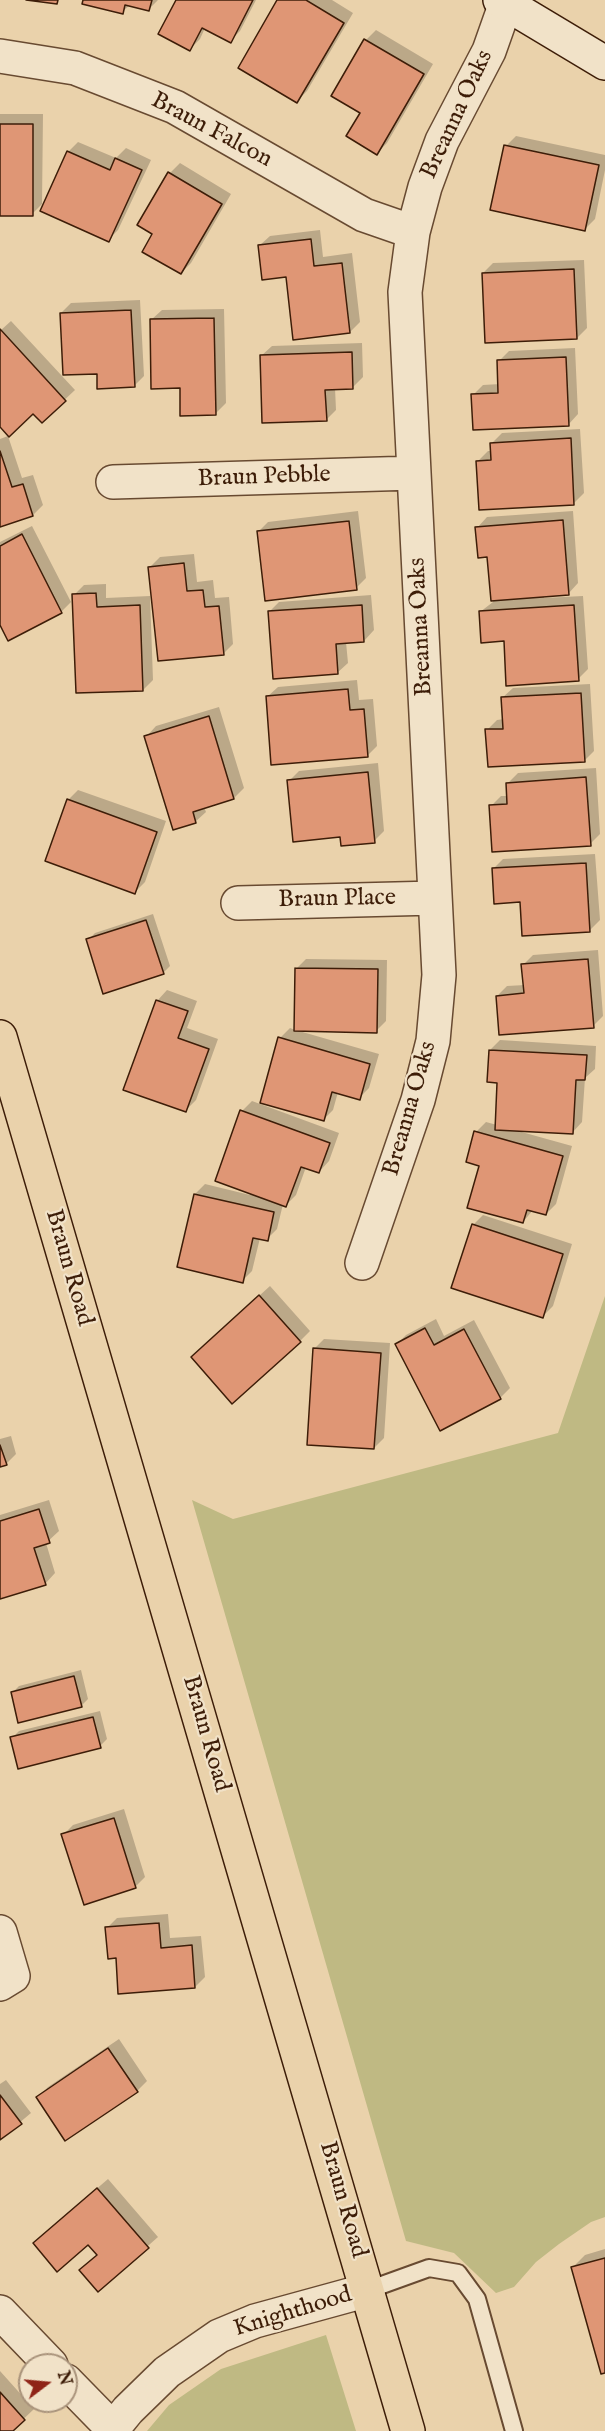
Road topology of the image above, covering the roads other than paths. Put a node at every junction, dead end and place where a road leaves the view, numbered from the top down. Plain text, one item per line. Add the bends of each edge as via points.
1 (504, 1) edge
2 (0, 56) edge
3 (605, 63) edge
4 (413, 232) junction
5 (414, 473) junction
6 (113, 482) dead end
7 (435, 898) junction
8 (238, 903) dead end
9 (0, 1037) edge
10 (362, 1263) dead end
11 (0, 1932) edge
12 (0, 1984) edge
13 (368, 2290) junction
14 (0, 2312) edge
15 (39, 2353) edge
16 (78, 2394) edge
17 (112, 2430) edge
18 (408, 2431) edge
19 (514, 2431) edge

1 - 3 street
1 - 4 street, Breanna Oaks via 489,51 442,141
2 - 4 street, Braun Falcon via 75,68 175,107 364,215
4 - 5 street, Breanna Oaks via 405,292
5 - 6 street, Braun Pebble
5 - 7 street, Breanna Oaks
7 - 8 street, Braun Place
7 - 10 street, Breanna Oaks via 439,975 433,1041 418,1100
9 - 13 main road, Braun Road
11 - 12 street via 13,1976
13 - 17 street, Knighthood via 255,2321 219,2336 167,2372
13 - 18 main road, Braun Road
13 - 19 lane via 429,2268 458,2273 477,2299
14 - 15 street
16 - 17 street

